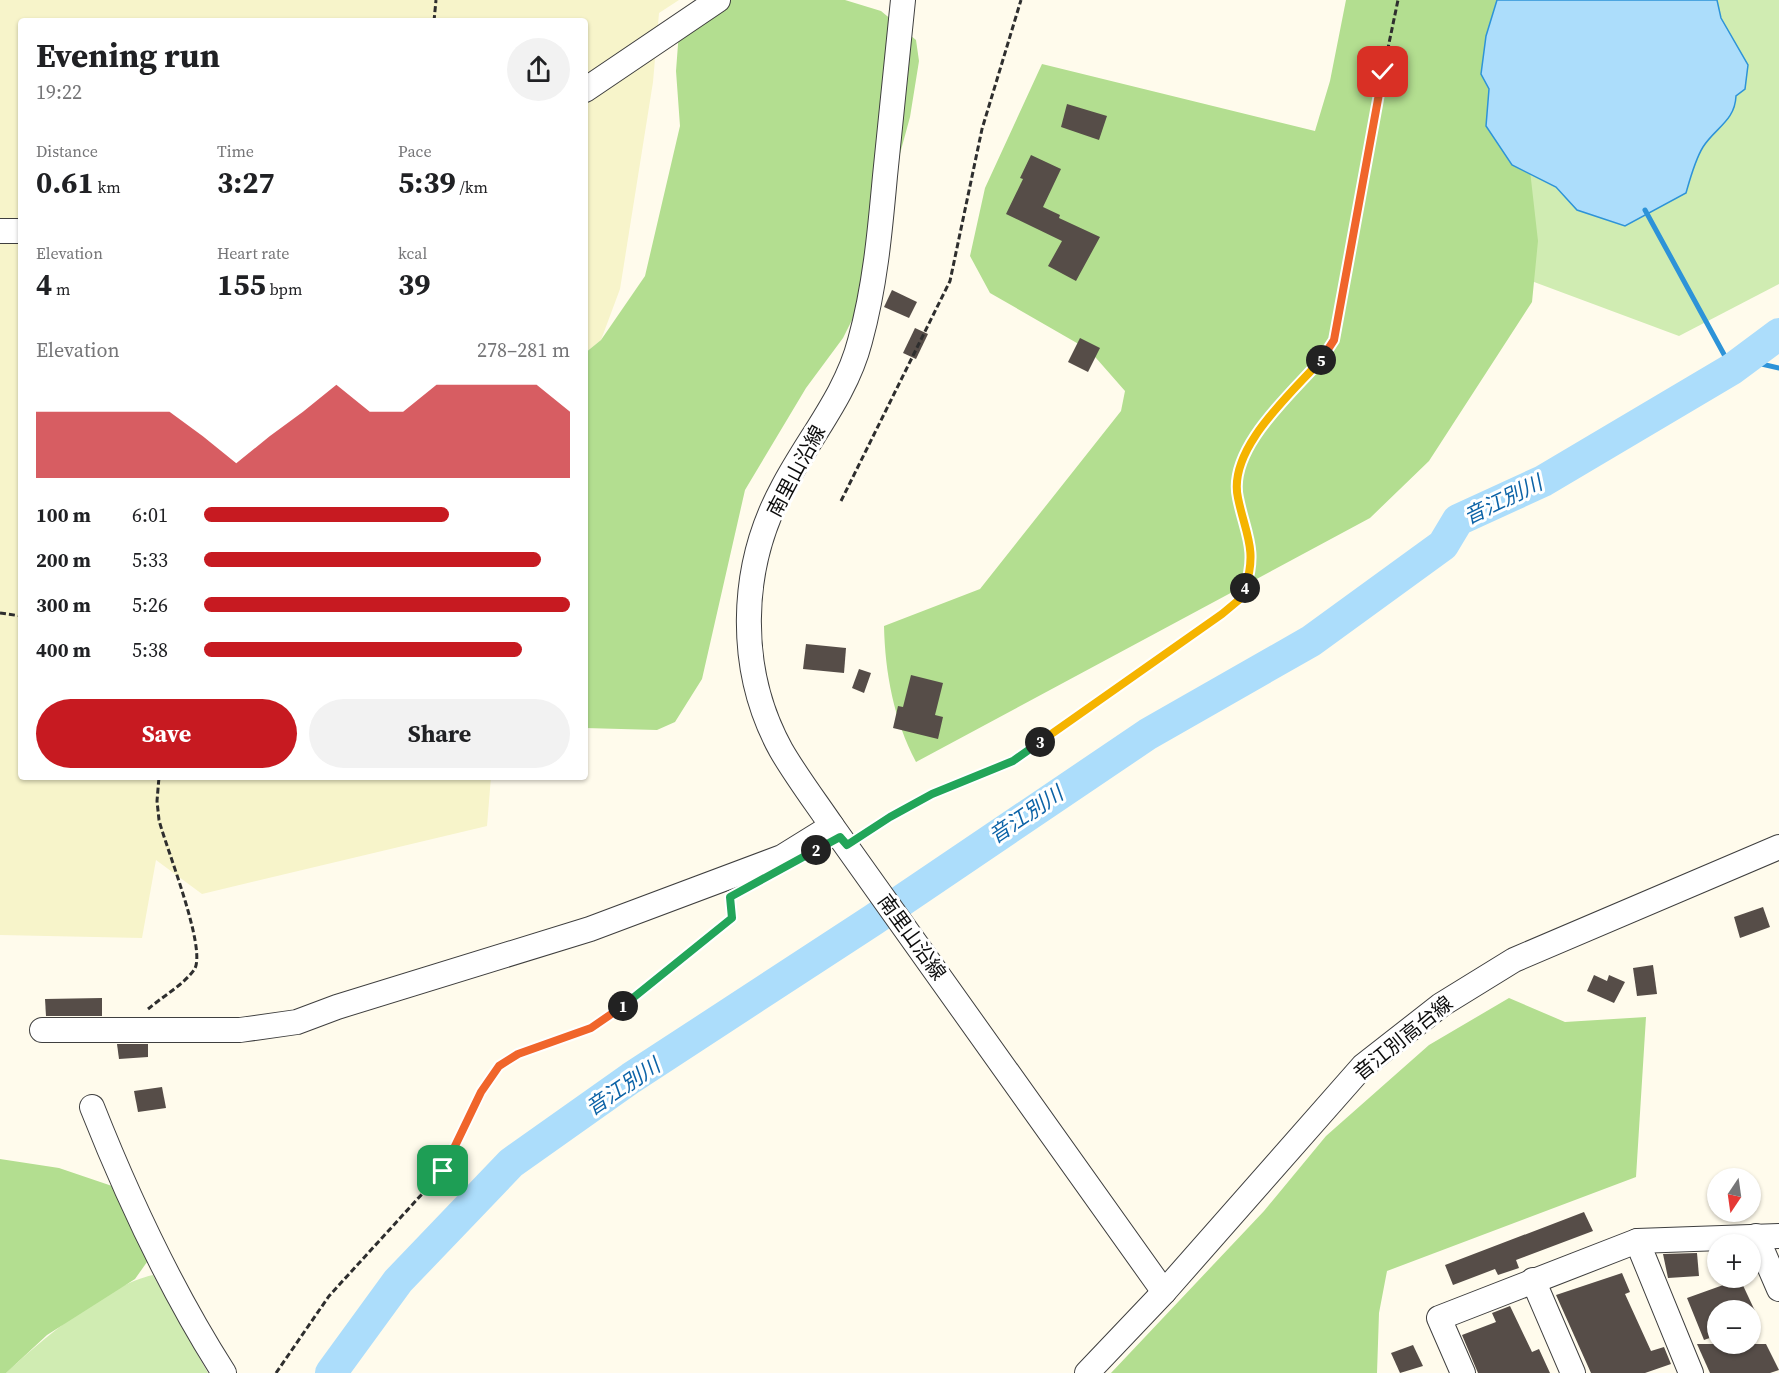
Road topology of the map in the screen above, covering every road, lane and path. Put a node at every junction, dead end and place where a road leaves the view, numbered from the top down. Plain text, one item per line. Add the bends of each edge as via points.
1 (436, 0) edge
2 (718, 0) edge
3 (903, 0) edge
4 (1021, 0) edge
5 (1398, 0) edge
6 (434, 18) edge
7 (588, 88) edge
8 (0, 231) edge
9 (18, 231) edge
10 (841, 501) dead end
11 (0, 613) edge
12 (18, 615) edge
13 (159, 780) edge
14 (832, 826) junction
15 (847, 845) junction
16 (1779, 847) edge
17 (740, 892) dead end
18 (42, 1030) dead end
19 (141, 1030) junction
20 (92, 1107) dead end
21 (1768, 1236) edge
22 (1637, 1241) junction
23 (1533, 1280) junction
24 (1779, 1289) edge
25 (1164, 1292) junction
26 (224, 1373) edge
27 (276, 1373) edge
28 (1087, 1373) edge
29 (1463, 1373) edge
30 (1573, 1373) edge
31 (1691, 1373) edge

1 - 6 path
2 - 7 street
3 - 14 street, 南里山沿線 via 877,260 860,343 834,402 781,490 760,542 748,600 750,654 762,703 781,749
4 - 10 path via 982,129 950,281
5 - 15 path via 1334,340 1257,433 1239,472 1237,496 1252,550 1250,572 1240,599 1013,761 932,794
8 - 9 street
11 - 12 path
13 - 19 path via 159,820 199,956 194,970 135,1020
14 - 15 street, 南里山沿線
14 - 19 street via 782,857 601,925 297,1022 240,1030
15 - 25 street, 南里山沿線
16 - 25 street, 音江別高台線 via 1514,960 1441,1005 1363,1066
17 - 27 path via 730,897 732,918 604,1021 518,1054 499,1066 481,1092 443,1171 330,1296
18 - 19 street
20 - 26 street via 121,1181 201,1337
21 - 22 street
21 - 24 street
22 - 23 street
22 - 31 street
23 - 29 street via 1439,1318
23 - 30 street
25 - 28 street, 音江別高台線

